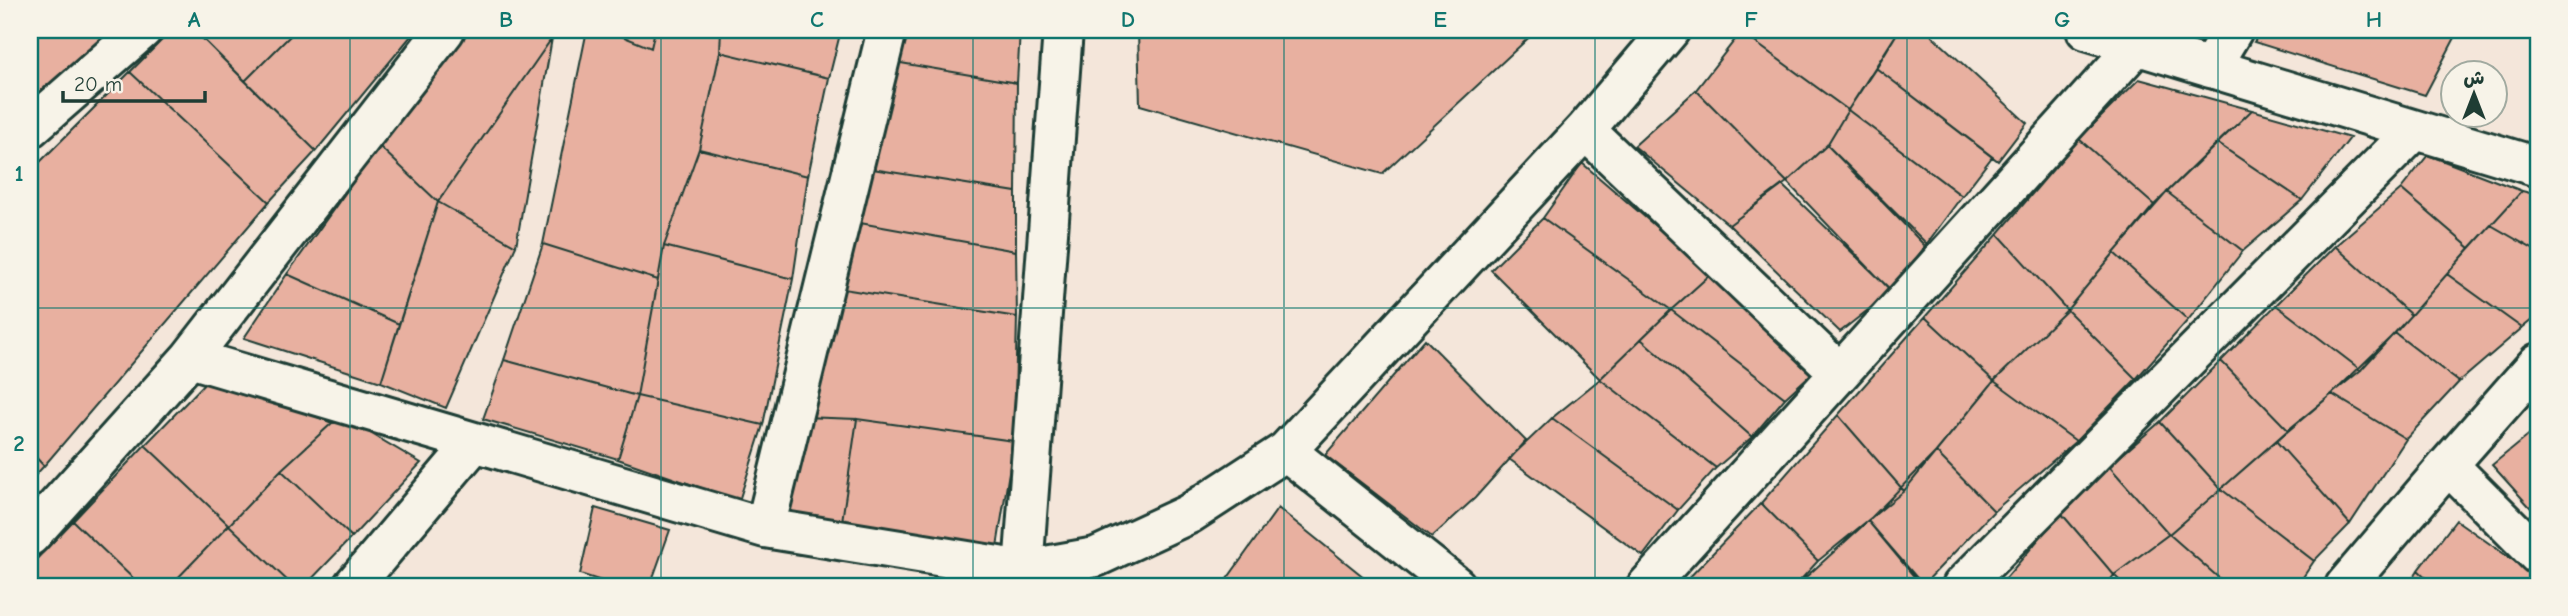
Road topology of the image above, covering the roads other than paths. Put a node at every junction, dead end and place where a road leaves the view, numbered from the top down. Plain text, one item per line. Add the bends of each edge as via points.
1 (142, 30) edge
2 (445, 30) edge
3 (887, 30) edge
4 (1063, 30) edge
5 (1670, 30) edge
6 (2086, 30) edge
7 (2234, 30) edge
8 (2137, 45) junction
9 (2210, 68) junction
10 (30, 128) edge
11 (1585, 130) junction
12 (2415, 130) junction
13 (2538, 167) edge
14 (190, 358) junction
15 (2538, 363) edge
16 (1840, 373) junction
17 (474, 443) junction
18 (1286, 451) junction
19 (2448, 465) junction
20 (765, 528) junction
21 (30, 536) edge
22 (2538, 555) edge
23 (1023, 570) junction
24 (353, 586) edge
25 (1457, 586) edge
26 (1647, 586) edge
27 (1962, 586) edge
28 (2345, 586) edge

1 - 10 street
2 - 14 street
3 - 20 street
4 - 23 street
5 - 11 street
6 - 8 street
7 - 9 street
8 - 9 street
8 - 16 street
9 - 12 street
11 - 16 street
11 - 18 street
12 - 13 street
12 - 27 street
14 - 17 street
14 - 21 street
15 - 19 street
16 - 26 street
17 - 20 street
17 - 24 street
18 - 23 street via 1189,514 1096,557
18 - 25 street
19 - 22 street
19 - 28 street
20 - 23 street

